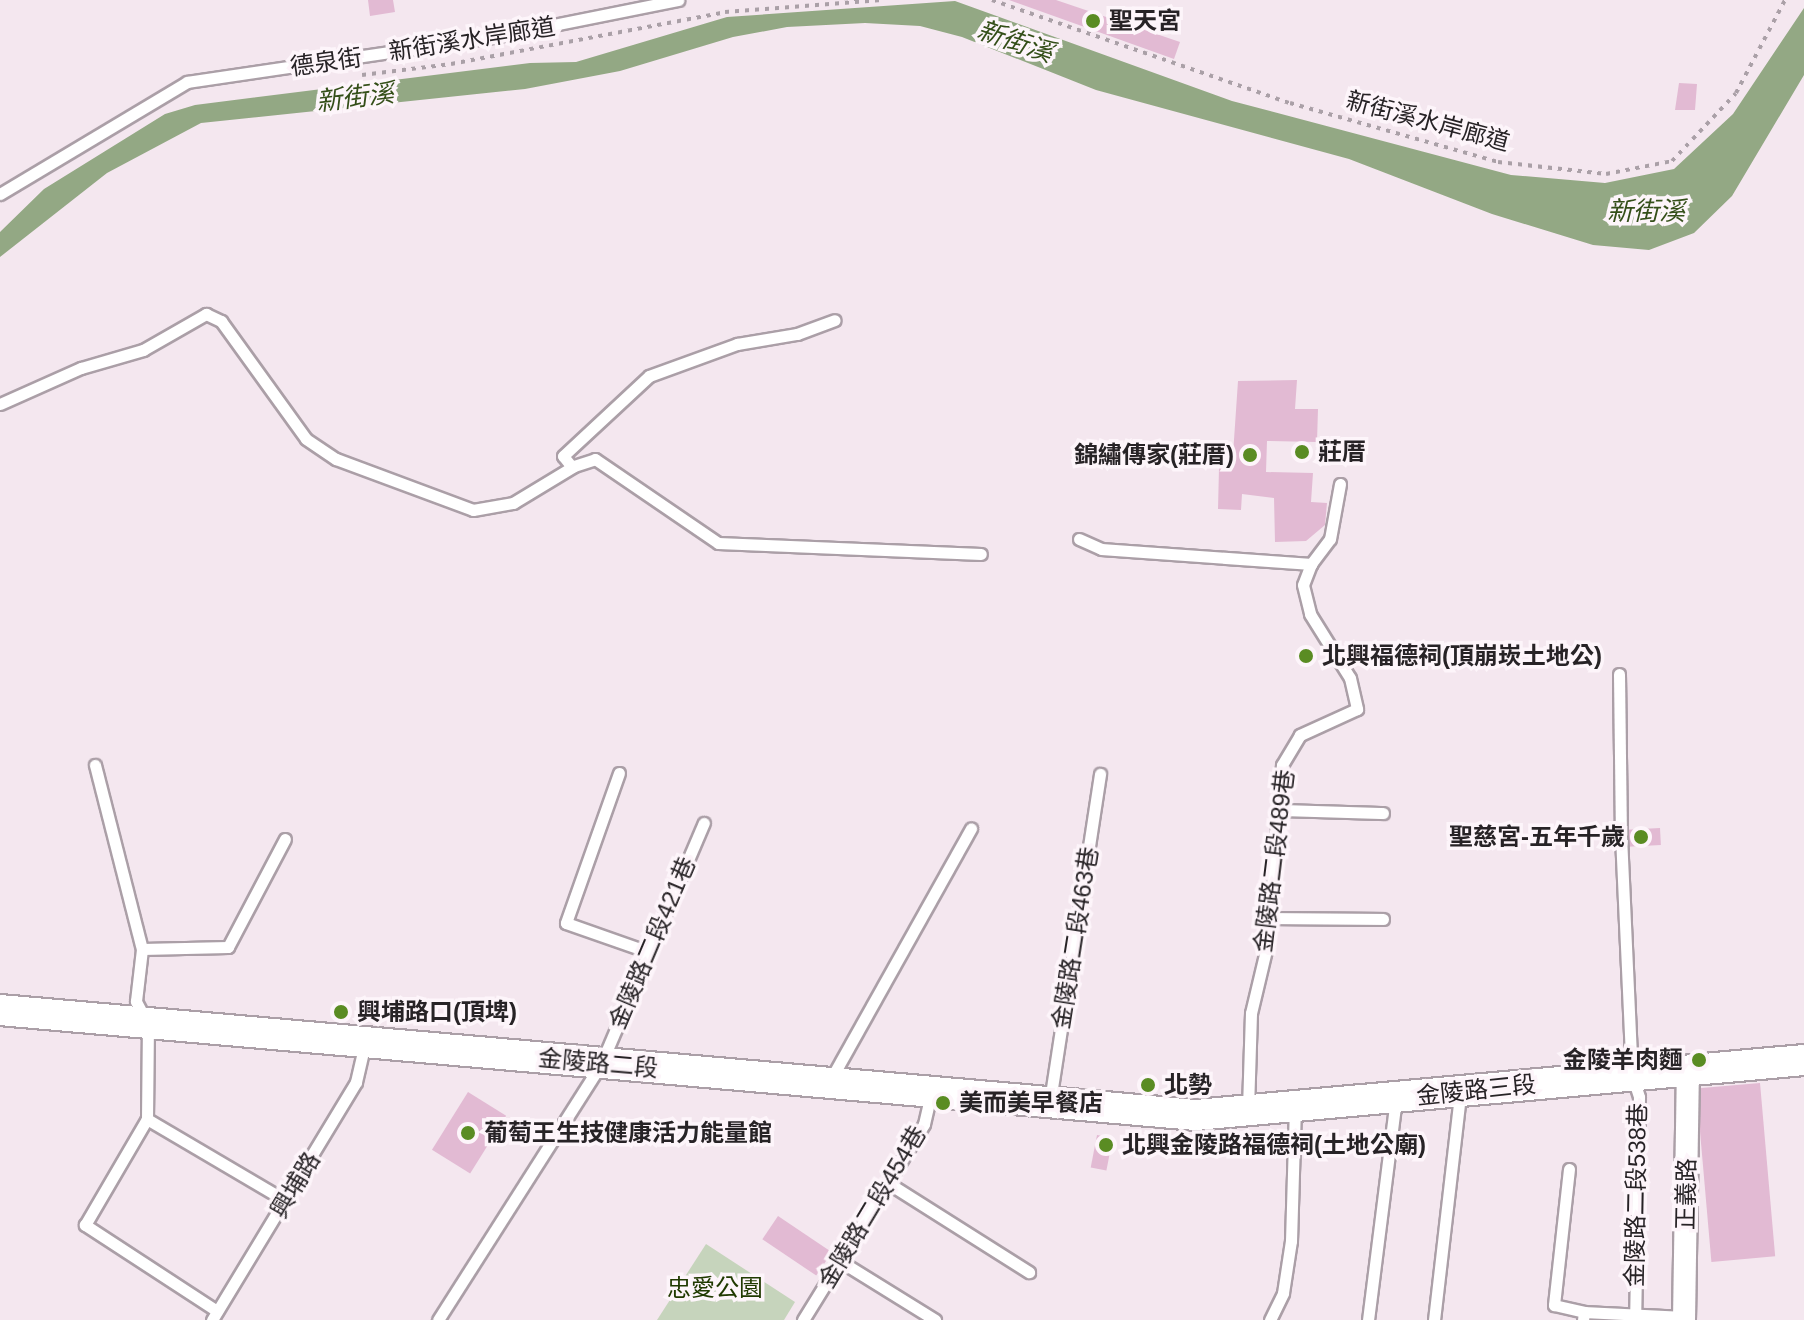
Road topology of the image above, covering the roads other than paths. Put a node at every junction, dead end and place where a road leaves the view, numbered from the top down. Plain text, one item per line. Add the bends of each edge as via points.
1 (678, 0) edge
2 (0, 194) edge
3 (835, 320) dead end
4 (0, 404) edge
5 (572, 467) junction
6 (1340, 484) dead end
7 (1079, 539) dead end
8 (981, 554) dead end
9 (1311, 564) junction
10 (1619, 674) dead end
11 (95, 765) dead end
12 (619, 773) dead end
13 (1100, 774) dead end
14 (1279, 810) junction
15 (1383, 813) dead end
16 (704, 823) dead end
17 (971, 828) dead end
18 (285, 839) dead end
19 (1270, 918) junction
20 (1383, 919) dead end
21 (142, 949) junction
22 (646, 951) junction
23 (0, 1010) edge
24 (148, 1024) junction
25 (365, 1043) junction
26 (1804, 1060) edge
27 (601, 1064) junction
28 (1688, 1069) junction
29 (1632, 1075) junction
30 (829, 1083) junction
31 (932, 1090) junction
32 (1460, 1091) junction
33 (1397, 1098) junction
34 (1050, 1102) junction
35 (1295, 1107) junction
36 (1248, 1111) junction
37 (1196, 1115) joint
38 (147, 1119) junction
39 (1569, 1169) dead end
40 (888, 1183) junction
41 (286, 1201) junction
42 (840, 1261) junction
43 (1029, 1272) dead end
44 (215, 1316) edge
45 (1584, 1316) edge
46 (1635, 1317) junction
47 (1684, 1318) edge
48 (438, 1320) edge
49 (803, 1320) edge
50 (935, 1320) edge
51 (1270, 1320) edge
52 (1368, 1320) edge
53 (1434, 1320) edge

1 - 2 lane, 德泉街 via 493,37 187,82
3 - 5 lane via 797,334 737,344 649,376 563,456
4 - 5 lane via 81,368 143,350 206,314 221,321 306,439 336,459 473,510 513,503
5 - 8 lane via 595,459 607,464 718,543
6 - 9 lane via 1330,539
7 - 9 lane via 1113,551
9 - 14 lane, 金陵路二段489巷 via 1303,585 1310,614 1350,678 1357,709 1300,735 1282,765
10 - 29 lane, 金陵路二段538巷
11 - 21 lane
12 - 22 lane via 566,923
13 - 34 lane, 金陵路二段463巷
14 - 15 lane
14 - 19 lane, 金陵路二段489巷
16 - 22 lane, 金陵路二段421巷
17 - 30 lane
18 - 21 lane via 228,947
19 - 20 lane
19 - 36 lane, 金陵路二段489巷 via 1251,1013
21 - 24 lane via 136,1001
22 - 27 lane, 金陵路二段421巷
23 - 24 main road, 金陵路二段
24 - 25 main road, 金陵路二段
24 - 38 lane
25 - 27 main road, 金陵路二段
25 - 41 lane, 興埔路 via 356,1082
26 - 28 main road, 金陵路三段
27 - 30 main road, 金陵路二段
27 - 48 lane, 金陵路二段421巷
28 - 29 main road, 金陵路三段
28 - 47 street, 正義路
29 - 32 main road, 金陵路三段
29 - 46 lane, 金陵路二段538巷 via 1639,1097
30 - 31 main road, 金陵路二段
31 - 34 main road, 金陵路二段
31 - 40 lane, 金陵路二段454巷 via 924,1124
32 - 33 main road, 金陵路三段
32 - 53 lane
33 - 35 main road, 金陵路三段
33 - 52 lane
34 - 37 main road, 金陵路二段
35 - 36 main road, 金陵路三段
35 - 51 lane via 1291,1241 1283,1293
36 - 37 main road, 金陵路三段
38 - 41 lane
38 - 44 lane via 85,1225
39 - 45 lane via 1554,1305
40 - 42 lane, 金陵路二段454巷
40 - 43 lane
41 - 44 lane, 興埔路
42 - 49 lane, 金陵路二段454巷
42 - 50 lane
45 - 46 lane
46 - 47 lane

